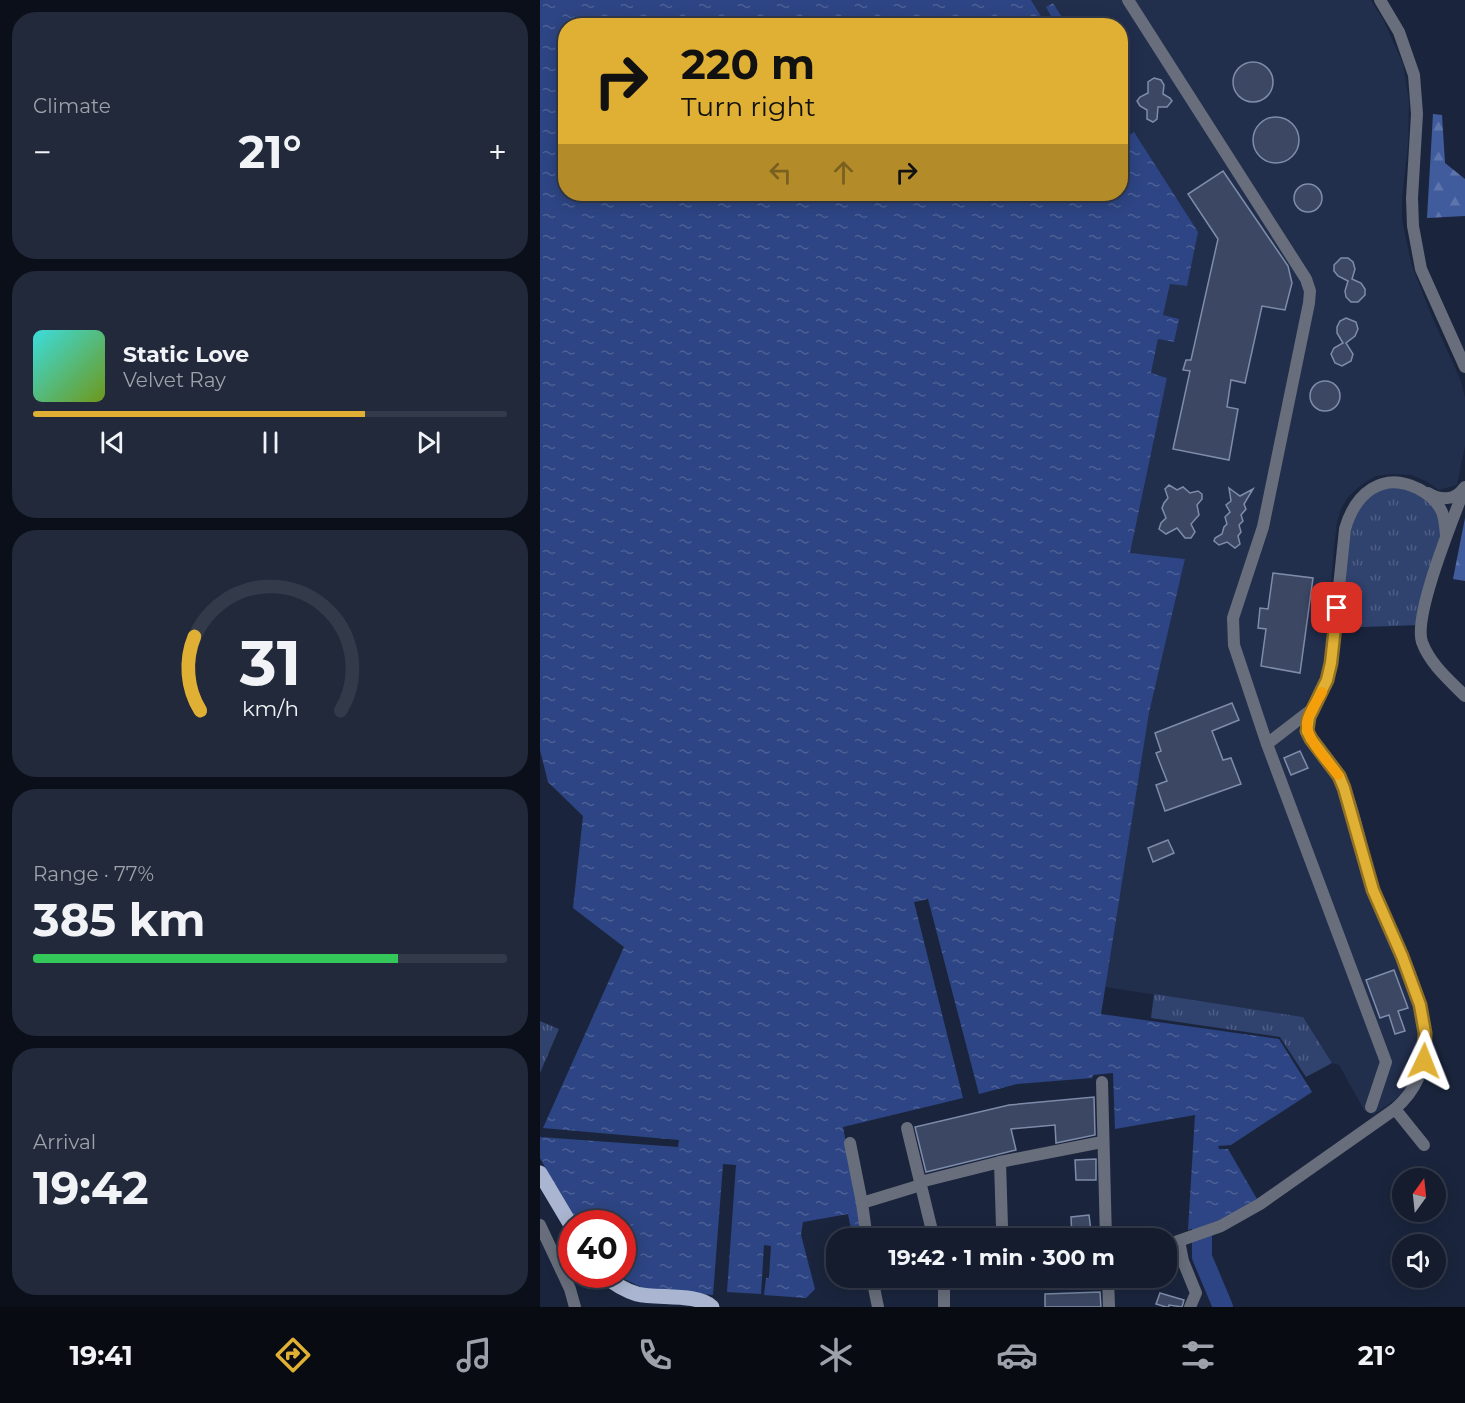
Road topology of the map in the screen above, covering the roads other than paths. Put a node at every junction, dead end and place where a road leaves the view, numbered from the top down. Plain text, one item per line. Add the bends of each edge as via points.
1 (1128, 0) edge
2 (1380, 0) edge
3 (1465, 367) edge
4 (1465, 486) edge
5 (1426, 493) junction
6 (1446, 535) junction
7 (1465, 696) edge
8 (1313, 708) junction
9 (1267, 744) junction
10 (1102, 1082) dead end
11 (1371, 1107) dead end
12 (1395, 1109) junction
13 (907, 1128) dead end
14 (1102, 1142) junction
15 (850, 1143) dead end
16 (1424, 1144) dead end
17 (1000, 1162) junction
18 (540, 1173) edge
19 (921, 1184) junction
20 (862, 1203) junction
21 (562, 1210) edge
22 (540, 1226) edge
23 (1002, 1227) dead end
24 (865, 1228) edge
25 (931, 1228) edge
26 (1106, 1228) edge
27 (1178, 1241) edge
28 (624, 1288) edge
29 (874, 1288) edge
30 (944, 1288) edge
31 (1108, 1288) edge
32 (575, 1307) edge
33 (712, 1307) edge
34 (878, 1307) edge
35 (944, 1307) edge
36 (1109, 1307) edge
37 (1190, 1307) edge

1 - 9 street via 1275,229 1310,291 1263,527 1233,618 1234,645
2 - 3 street via 1399,32 1414,75 1417,114 1412,198 1419,258
4 - 5 street via 1449,498
4 - 6 street
5 - 6 street via 1442,511
5 - 8 street via 1404,483 1377,485 1353,507 1345,529 1331,663
6 - 7 street via 1420,633 1429,655
8 - 9 street
8 - 12 street via 1307,731 1344,788 1371,884 1413,982 1425,1033 1420,1074 1409,1096
9 - 11 street via 1386,1062
10 - 14 street
12 - 16 street
12 - 27 street via 1260,1204 1221,1226
13 - 19 street
14 - 17 street
14 - 26 street
15 - 20 street
17 - 19 street
17 - 23 street
18 - 21 main road
19 - 20 street
19 - 25 street
20 - 24 street
22 - 32 street
27 - 37 street via 1196,1293
28 - 33 main road via 639,1294 703,1301
29 - 34 street
30 - 35 street
31 - 36 street

